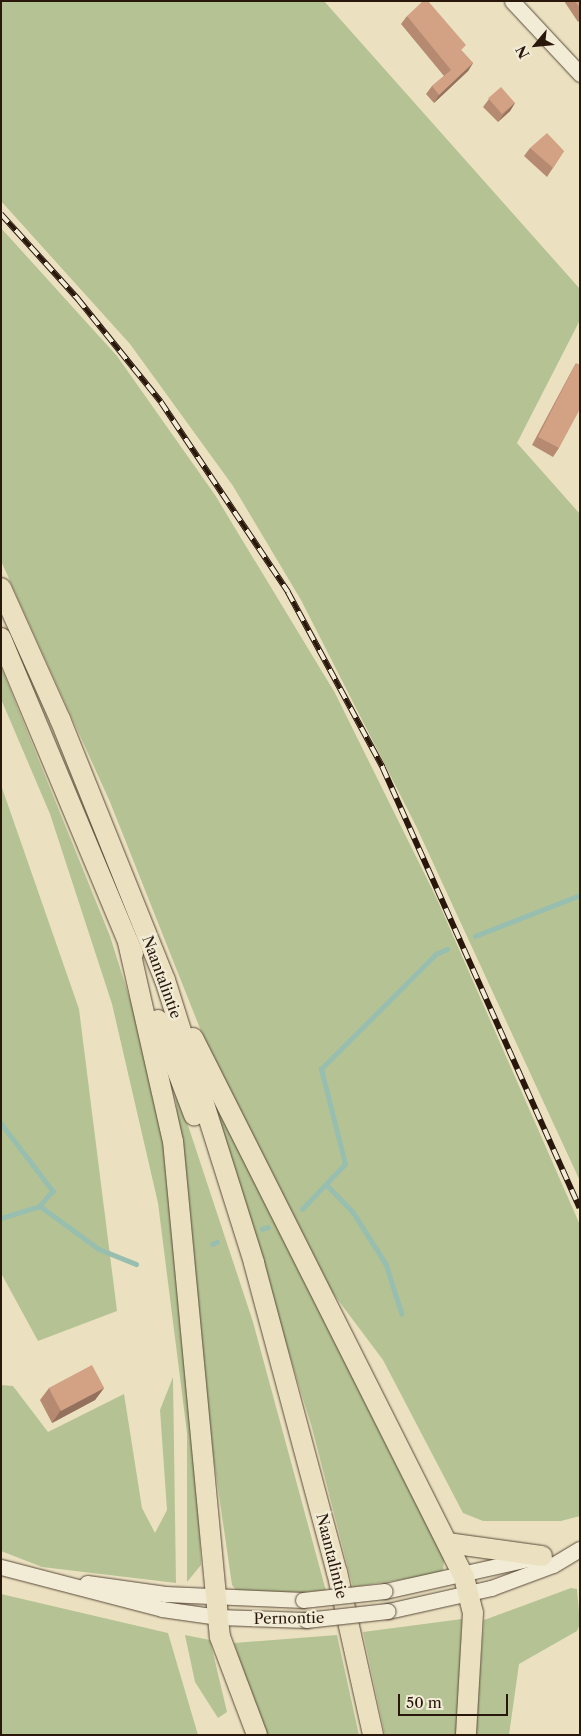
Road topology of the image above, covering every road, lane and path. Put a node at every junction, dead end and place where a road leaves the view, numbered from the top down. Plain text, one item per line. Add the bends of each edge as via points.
1 (512, 1) edge
2 (580, 74) edge
3 (1, 588) edge
4 (1, 638) edge
5 (128, 942) junction
6 (165, 980) junction
7 (285, 1379) junction
8 (448, 1543) junction
9 (579, 1550) edge
10 (542, 1556) junction
11 (1, 1567) edge
12 (53, 1579) junction
13 (467, 1585) junction
14 (216, 1597) junction
15 (218, 1617) junction
16 (257, 1735) edge
17 (372, 1735) edge
18 (466, 1735) edge

1 - 2 street
3 - 6 main road, Naantalintie via 64,728
4 - 5 main road, Naantalintie
5 - 7 main road, Naantalintie
5 - 14 main road via 173,1141 193,1317
6 - 7 main road, Naantalintie via 254,1263
6 - 8 main road
7 - 17 main road, Naantalintie via 337,1572
8 - 10 main road
8 - 13 main road
9 - 10 street, Pernontie
9 - 13 street, Pernontie via 537,1571
10 - 13 street, Pernontie
11 - 12 street, Pernontie
12 - 14 street, Pernontie
12 - 15 street, Pernontie via 105,1597
13 - 14 street, Pernontie, bridge via 303,1600
13 - 15 street, Pernontie, bridge via 388,1611 306,1620
13 - 18 main road
14 - 15 main road
15 - 16 main road via 220,1637

